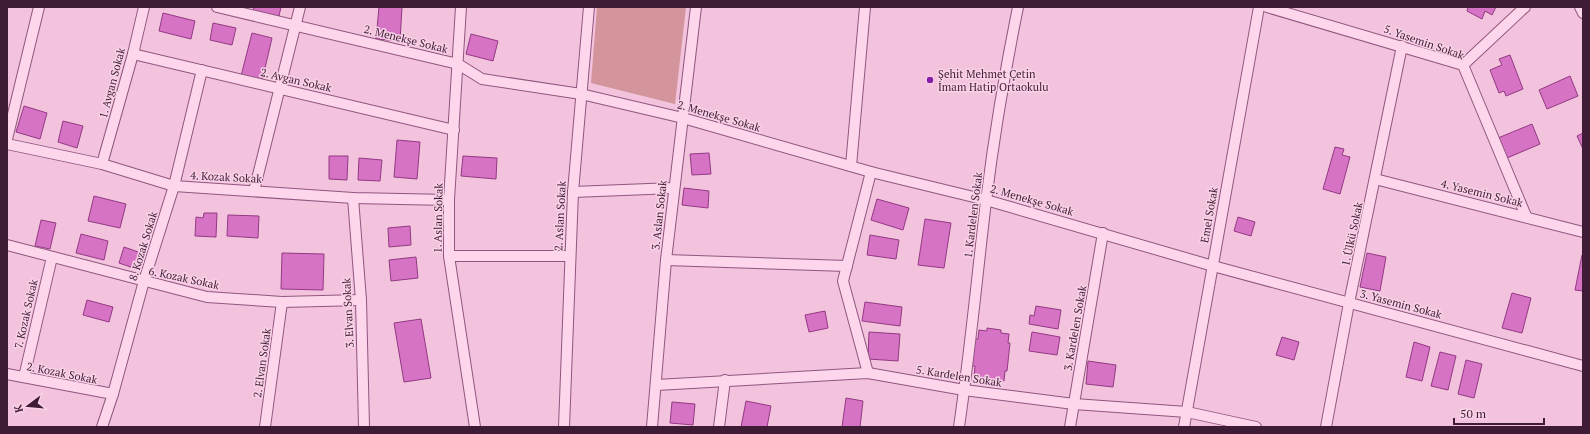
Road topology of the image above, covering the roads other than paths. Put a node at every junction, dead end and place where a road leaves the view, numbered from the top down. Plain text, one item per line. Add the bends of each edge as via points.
1 (39, 7) edge
2 (144, 7) edge
3 (217, 7) edge
4 (300, 7) edge
5 (461, 7) edge
6 (589, 7) edge
7 (696, 7) edge
8 (865, 7) edge
9 (1018, 7) edge
10 (1259, 7) edge
11 (1267, 7) edge
12 (1525, 7) edge
13 (1580, 7) edge
14 (1583, 13) edge
15 (296, 25) junction
16 (1402, 46) junction
17 (133, 54) junction
18 (458, 64) junction
19 (1463, 65) junction
20 (202, 70) junction
21 (280, 89) junction
22 (581, 94) junction
23 (683, 118) junction
24 (454, 130) junction
25 (7, 139) edge
26 (7, 144) edge
27 (102, 164) junction
28 (851, 166) junction
29 (871, 172) junction
30 (1376, 179) junction
31 (174, 186) junction
32 (674, 188) junction
33 (254, 191) junction
34 (573, 192) junction
35 (353, 198) junction
36 (449, 200) junction
37 (986, 200) junction
38 (1526, 216) junction
39 (1583, 232) edge
40 (1103, 233) junction
41 (7, 245) edge
42 (449, 256) junction
43 (570, 256) junction
44 (52, 257) junction
45 (666, 260) junction
46 (847, 266) junction
47 (1212, 266) junction
48 (144, 281) junction
49 (361, 300) junction
50 (282, 302) junction
51 (1349, 303) junction
52 (1583, 366) edge
53 (868, 373) junction
54 (7, 374) edge
55 (24, 377) junction
56 (725, 380) junction
57 (656, 385) junction
58 (964, 390) junction
59 (112, 394) junction
60 (1074, 404) junction
61 (1187, 412) junction
62 (102, 427) edge
63 (265, 427) edge
64 (364, 427) edge
65 (475, 427) edge
66 (564, 427) edge
67 (652, 427) edge
68 (719, 427) edge
69 (959, 427) edge
70 (1070, 427) edge
71 (1184, 427) edge
72 (1256, 427) edge
73 (1326, 427) edge

1 - 25 street
2 - 17 street, 1. Avgan Sokak
3 - 15 street, 2. Menekşe Sokak
4 - 15 street
5 - 18 street, 1. Aslan Sokak
6 - 22 street, 2. Aslan Sokak
7 - 23 street, 3. Aslan Sokak
8 - 28 street
9 - 37 street, 1. Kardelen Sokak via 1003,85
10 - 47 street, Emel Sokak
11 - 16 street, 5. Yasemin Sokak
12 - 19 street
13 - 14 street
15 - 18 street, 2. Menekşe Sokak
15 - 21 street
16 - 19 street, 5. Yasemin Sokak
16 - 30 street, 1. Ülkü Sokak
17 - 20 street, 2. Avgan Sokak
17 - 27 street, 1. Avgan Sokak
18 - 22 street, 2. Menekşe Sokak via 482,79
18 - 24 street, 1. Aslan Sokak
19 - 38 street, 5. Yasemin Sokak
20 - 21 street, 2. Avgan Sokak
20 - 31 street, 8. Kozak Sokak
21 - 24 street, 2. Avgan Sokak
21 - 33 street
22 - 23 street, 2. Menekşe Sokak
22 - 34 street, 2. Aslan Sokak
23 - 28 street, 2. Menekşe Sokak
23 - 32 street, 3. Aslan Sokak
24 - 36 street, 1. Aslan Sokak
26 - 27 street, 4. Kozak Sokak
27 - 31 street, 4. Kozak Sokak
28 - 29 street, 2. Menekşe Sokak
29 - 37 street, 2. Menekşe Sokak
29 - 46 street
30 - 38 street, 4. Yasemin Sokak
30 - 51 street, 1. Ülkü Sokak
31 - 33 street, 4. Kozak Sokak
31 - 48 street, 8. Kozak Sokak
32 - 34 street
32 - 45 street, 3. Aslan Sokak
33 - 35 street, 4. Kozak Sokak
34 - 43 street, 2. Aslan Sokak
35 - 36 street, 4. Kozak Sokak
35 - 49 street, 3. Elvan Sokak
36 - 42 street, 1. Aslan Sokak
37 - 40 street, 2. Menekşe Sokak
37 - 58 street, 1. Kardelen Sokak
38 - 39 street, 4. Yasemin Sokak
40 - 47 street, 2. Menekşe Sokak
40 - 60 street, 3. Kardelen Sokak
41 - 44 street, 6. Kozak Sokak
42 - 43 street
42 - 65 street, 1. Aslan Sokak
43 - 66 street, 2. Aslan Sokak
44 - 48 street, 6. Kozak Sokak
44 - 55 street, 7. Kozak Sokak
45 - 46 street
45 - 57 street, 3. Aslan Sokak
46 - 53 street via 844,281
47 - 51 street, 3. Yasemin Sokak
47 - 61 street, Emel Sokak
48 - 50 street, 6. Kozak Sokak via 207,297
48 - 59 street, 8. Kozak Sokak
49 - 50 street, 6. Kozak Sokak
49 - 64 street, 3. Elvan Sokak
50 - 63 street, 2. Elvan Sokak
51 - 52 street, 3. Yasemin Sokak
51 - 73 street, 1. Ülkü Sokak
53 - 56 street, 5. Kardelen Sokak
53 - 58 street, 5. Kardelen Sokak
54 - 55 street, 2. Kozak Sokak
55 - 59 street, 2. Kozak Sokak
56 - 57 street, 5. Kardelen Sokak
56 - 68 street
57 - 67 street, 3. Aslan Sokak
58 - 60 street, 5. Kardelen Sokak
58 - 69 street, 1. Kardelen Sokak
59 - 62 street, 8. Kozak Sokak
60 - 61 street, 5. Kardelen Sokak
60 - 70 street, 3. Kardelen Sokak
61 - 71 street, Emel Sokak
61 - 72 street, 5. Kardelen Sokak

